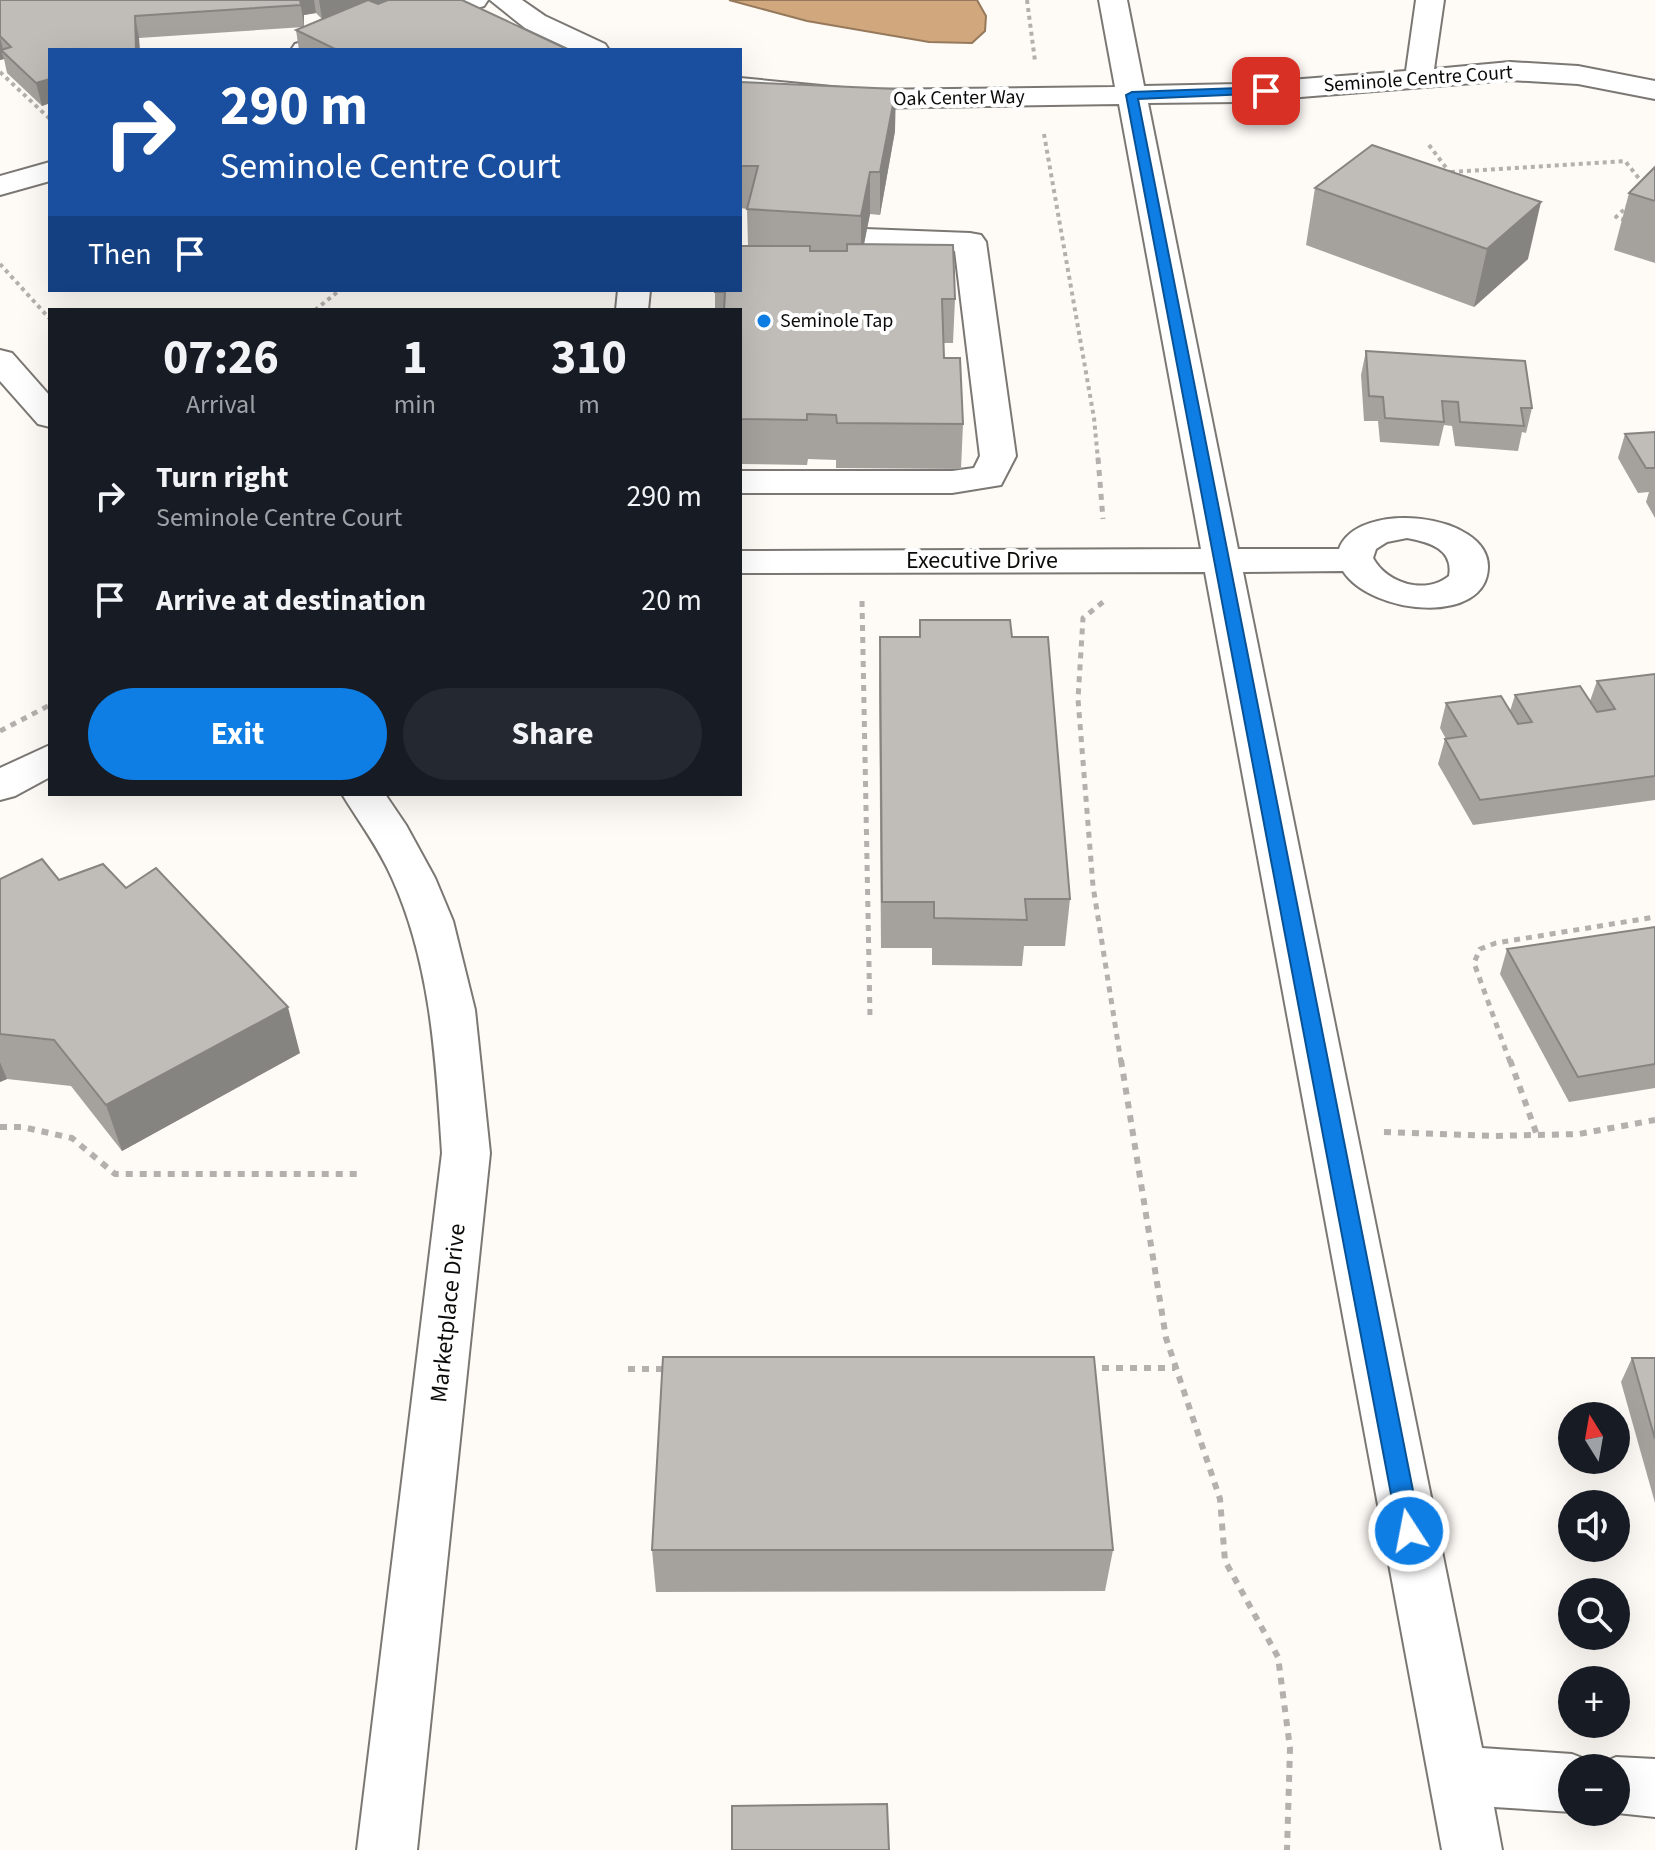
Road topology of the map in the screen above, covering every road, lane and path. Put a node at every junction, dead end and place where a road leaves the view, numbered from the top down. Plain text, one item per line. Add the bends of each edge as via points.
1 (474, 0) edge
2 (504, 0) edge
3 (1027, 0) edge
4 (1113, 0) edge
5 (1430, 0) edge
6 (312, 48) edge
7 (591, 48) edge
8 (1036, 71) dead end
9 (0, 72) edge
10 (1419, 77) junction
11 (742, 87) edge
12 (1655, 90) edge
13 (1132, 95) junction
14 (48, 117) edge
15 (1042, 124) dead end
16 (1429, 145) dead end
17 (48, 172) edge
18 (1451, 172) junction
19 (1443, 184) edge
20 (0, 186) edge
21 (1642, 193) edge
22 (1633, 201) dead end
23 (1627, 221) edge
24 (865, 238) edge
25 (0, 264) edge
26 (338, 292) edge
27 (318, 308) edge
28 (48, 317) edge
29 (0, 360) edge
30 (48, 415) edge
31 (742, 482) edge
32 (1103, 521) dead end
33 (1224, 560) junction
34 (1354, 560) dead end
35 (742, 562) edge
36 (862, 600) dead end
37 (1105, 601) dead end
38 (48, 706) edge
39 (0, 731) edge
40 (48, 760) edge
41 (0, 786) edge
42 (364, 796) edge
43 (1655, 917) edge
44 (870, 1017) dead end
45 (1655, 1120) edge
46 (0, 1127) edge
47 (1331, 1130) junction
48 (1537, 1135) junction
49 (362, 1174) dead end
50 (1082, 1368) edge
51 (1175, 1368) junction
52 (628, 1369) dead end
53 (675, 1369) edge
54 (1457, 1776) junction
55 (1558, 1782) edge
56 (1630, 1787) edge
57 (1655, 1788) edge
58 (387, 1850) edge
59 (1287, 1850) edge
60 (1472, 1850) edge

1 - 6 street
2 - 7 street via 535,22
3 - 8 path
4 - 13 street
5 - 10 street
9 - 14 path
10 - 12 street, Seminole Centre Court via 1510,71 1578,75
10 - 13 street, Seminole Centre Court via 1239,93
11 - 13 street, Oak Center Way via 863,99
13 - 33 street
15 - 32 path via 1094,418
16 - 18 path
17 - 20 street
18 - 19 path
18 - 21 path via 1625,161 1645,185
22 - 23 path via 1616,217
24 - 31 street via 970,242 998,456 988,477 952,482
25 - 28 path
26 - 27 path
29 - 30 street
33 - 34 street, Executive Drive
33 - 35 street, Executive Drive
33 - 47 street
36 - 44 path
37 - 51 path via 1083,618 1078,699 1093,886
38 - 39 path
40 - 41 street
42 - 58 street, Marketplace Drive via 421,887 448,979 466,1153
43 - 48 path via 1480,949 1474,963
45 - 48 path via 1579,1134
46 - 49 path via 72,1138 115,1174
47 - 48 path
47 - 54 street
50 - 51 path
51 - 59 path via 1220,1499 1225,1561 1278,1657 1290,1748
52 - 53 path
54 - 55 street
54 - 60 street
56 - 57 street

